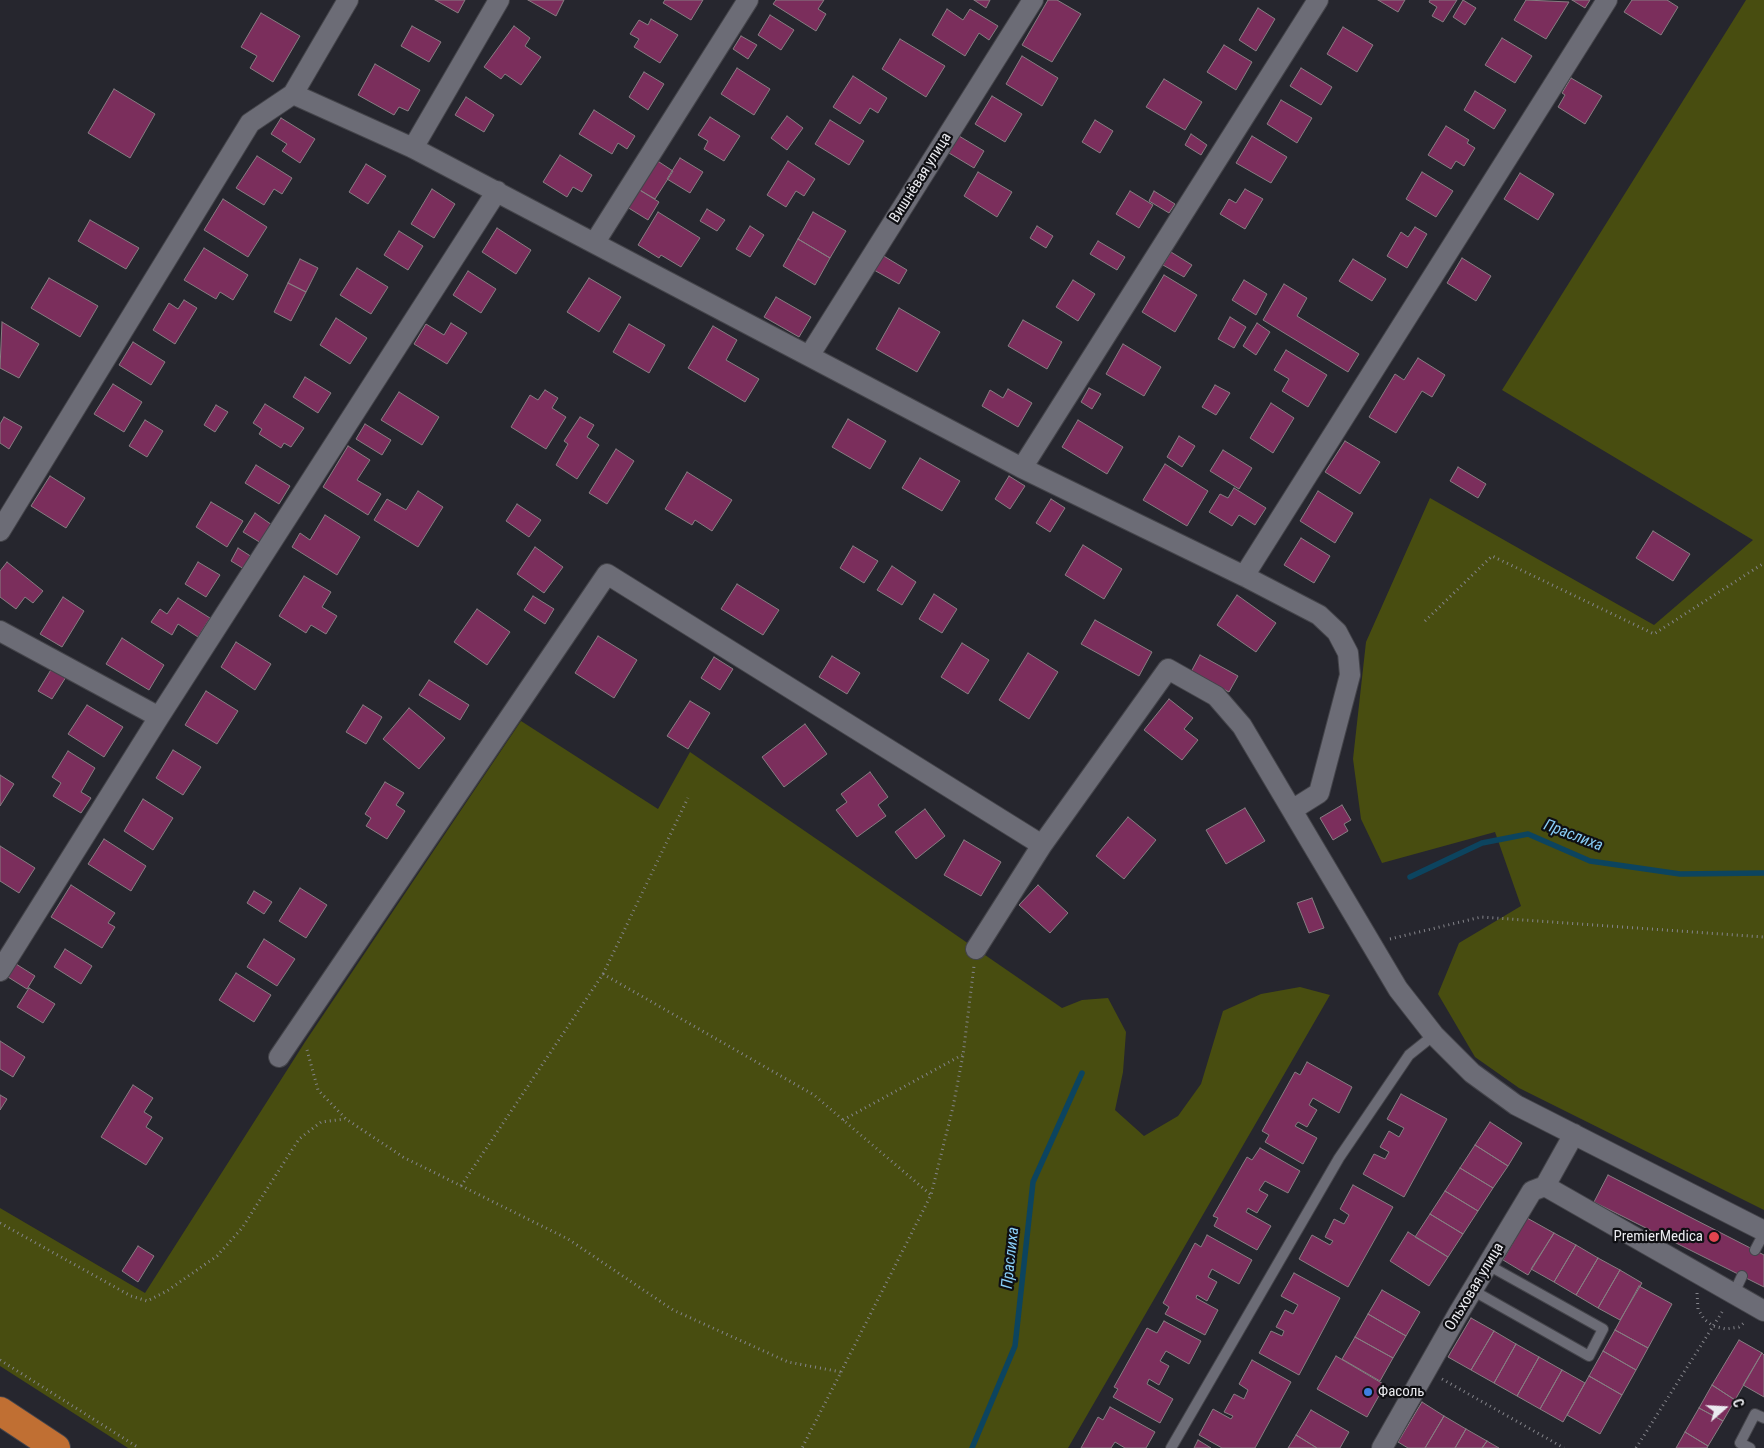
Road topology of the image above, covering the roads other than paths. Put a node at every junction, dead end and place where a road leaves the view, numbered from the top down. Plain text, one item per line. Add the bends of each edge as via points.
1 (348, 0) edge
2 (499, 0) edge
3 (748, 0) edge
4 (1033, 0) edge
5 (1318, 0) edge
6 (1606, 0) edge
7 (293, 94) junction
8 (413, 148) junction
9 (497, 191) junction
10 (595, 242) junction
11 (808, 356) junction
12 (1022, 468) junction
13 (0, 531) edge
14 (1244, 576) junction
15 (0, 632) edge
16 (159, 717) junction
17 (1292, 810) junction
18 (1042, 845) junction
19 (976, 949) road end
20 (0, 971) edge
21 (1434, 1035) junction
22 (280, 1057) dead end
23 (1574, 1134) junction
24 (1545, 1186) junction
25 (1764, 1232) edge
26 (1756, 1250) dead end
27 (1488, 1265) junction
28 (1472, 1290) junction
29 (1760, 1309) edge
30 (0, 1411) edge
31 (1764, 1418) edge
32 (56, 1448) edge
33 (1171, 1448) edge
34 (1382, 1448) edge
35 (1750, 1448) edge

1 - 7 street
2 - 8 street
3 - 10 street
4 - 11 street, Вишнёвая улица
5 - 12 street
6 - 14 street
7 - 8 street
7 - 13 street via 250,123
8 - 9 street
9 - 10 street
9 - 16 street
10 - 11 street
11 - 12 street
12 - 14 street
14 - 17 street via 1319,615 1337,632 1348,653 1350,675 1319,794
15 - 16 street
16 - 20 street
17 - 18 street via 1242,726 1216,696 1168,669
17 - 21 street via 1398,989
18 - 19 street
18 - 22 street via 608,574
21 - 23 street via 1472,1073 1516,1105
21 - 33 lane via 1409,1054 1339,1158
23 - 24 street, Ольховая улица
23 - 25 street
24 - 27 street, Ольховая улица via 1532,1191
24 - 29 street via 1705,1278 1738,1285
25 - 26 lane
27 - 28 street, Ольховая улица
27 - 28 lane via 1604,1329 1589,1356
28 - 34 street, Ольховая улица
30 - 32 highway
31 - 35 lane via 1755,1414 1740,1443

